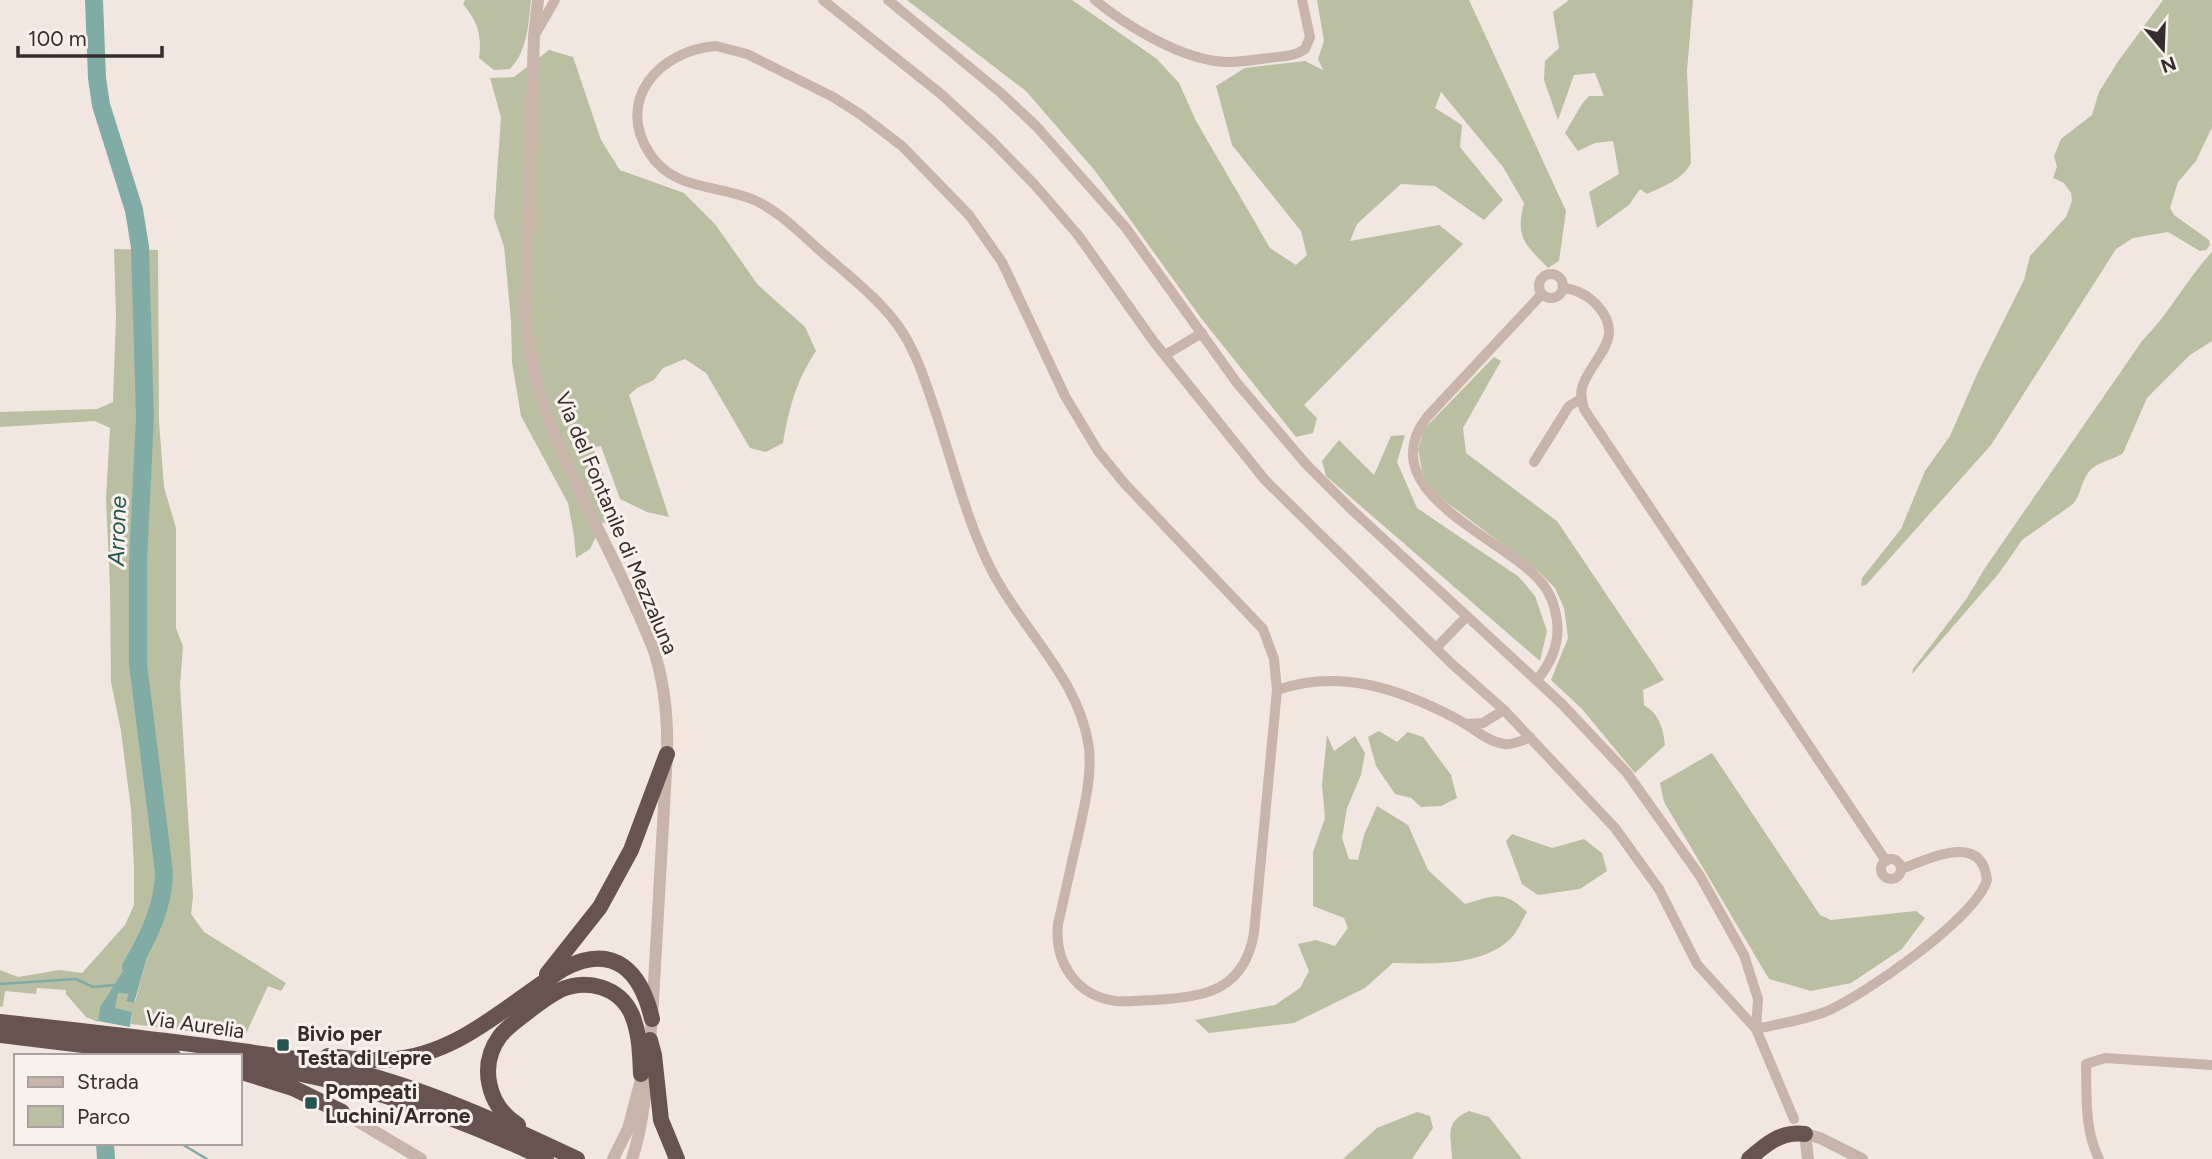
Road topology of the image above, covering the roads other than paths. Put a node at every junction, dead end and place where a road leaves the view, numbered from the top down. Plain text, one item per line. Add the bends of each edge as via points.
1 (538, 0) edge
2 (555, 0) edge
3 (823, 0) edge
4 (888, 0) edge
5 (1095, 0) edge
6 (1302, 0) edge
7 (534, 36) junction
8 (1563, 288) junction
9 (1542, 294) junction
10 (1202, 333) junction
11 (1164, 355) junction
12 (1581, 399) junction
13 (1534, 462) dead end
14 (1466, 616) junction
15 (1436, 648) junction
16 (1537, 680) junction
17 (1277, 690) junction
18 (1504, 710) junction
19 (1467, 724) junction
20 (1530, 737) junction
21 (667, 754) junction
22 (1886, 861) junction
23 (1901, 869) junction
24 (539, 985) junction
25 (652, 1018) junction
26 (0, 1022) edge
27 (1756, 1028) junction
28 (0, 1035) edge
29 (88, 1038) junction
30 (650, 1040) junction
31 (129, 1043) junction
32 (224, 1048) junction
33 (163, 1054) edge
34 (242, 1063) edge
35 (2212, 1065) edge
36 (644, 1068) junction
37 (242, 1073) edge
38 (342, 1112) joint
39 (1794, 1119) dead end
40 (1805, 1134) junction
41 (572, 1157) edge
42 (421, 1159) edge
43 (546, 1159) edge
44 (613, 1159) edge
45 (632, 1159) edge
46 (677, 1159) edge
47 (1749, 1159) edge
48 (1808, 1159) edge
49 (1862, 1159) edge
50 (2099, 1159) edge

1 - 7 street, Via del Fontanile di Mezzaluna
2 - 7 street
3 - 11 street via 941,94 1007,155 1078,235
4 - 10 street via 1037,127 1126,228
5 - 6 street via 1154,39 1203,59 1227,62 1292,55 1305,49 1310,37
7 - 21 street, Via del Fontanile di Mezzaluna via 526,315 531,356 559,443 654,652 666,706
8 - 9 street via 1552,298
8 - 9 street via 1558,276 1546,275 1539,283
8 - 12 street via 1578,291 1594,303 1608,328 1605,348 1583,384
9 - 16 street via 1427,417 1414,448 1417,472 1432,496 1531,572 1550,594 1558,642
10 - 11 street
10 - 14 street via 1237,383 1320,478
11 - 15 street via 1265,480
12 - 13 street via 1569,406
12 - 22 street
14 - 15 street
14 - 16 street
15 - 18 street
16 - 27 street via 1627,773 1700,876 1747,961 1758,999
17 - 17 street via 1254,933 1242,966 1226,984 1193,997 1121,1001 1089,992 1065,967 1057,937 1089,771 1087,740 1073,695 989,565 921,370 901,330 773,210 739,195 680,181 657,163 643,140 637,117 645,88 660,68 694,49 716,46 740,51 852,108 918,161 990,242 1065,396 1107,462 1263,629 1274,659
17 - 19 street via 1316,680 1364,683
18 - 19 street via 1483,723
18 - 20 street
19 - 20 street via 1504,744
20 - 27 street via 1631,848 1664,898 1697,964
21 - 24 highway via 631,850 600,907
21 - 25 street, Via del Fontanile di Mezzaluna
22 - 23 street via 1896,860
22 - 23 street via 1881,869 1887,879 1896,878
23 - 27 street via 1961,850 1972,853 1987,880 1960,917 1866,989 1825,1012
24 - 25 highway via 580,961 610,959 639,982
24 - 32 highway via 465,1037 405,1058 362,1060
25 - 30 street, Via del Fontanile di Mezzaluna
26 - 29 highway, Via Aurelia
27 - 39 street
28 - 29 highway, Via Aurelia
29 - 31 highway, Via Aurelia
30 - 36 street, Via del Fontanile di Mezzaluna
30 - 46 highway via 661,1120
31 - 32 highway, Via Aurelia
31 - 33 highway, Via Aurelia
32 - 41 highway, Via Aurelia via 321,1063 401,1084
34 - 43 highway, Via Aurelia via 380,1094
35 - 50 street via 2105,1059 2086,1064 2087,1112
36 - 41 highway via 632,1015 623,1000 605,988 580,985 559,991 504,1032 488,1068 496,1102 509,1118 564,1147
36 - 44 street, Via del Fontanile di Mezzaluna via 628,1129
36 - 45 street, Via del Fontanile di Mezzaluna via 649,1074
37 - 38 highway via 293,1088
38 - 42 street
40 - 47 highway via 1776,1139
40 - 48 street
40 - 49 street

